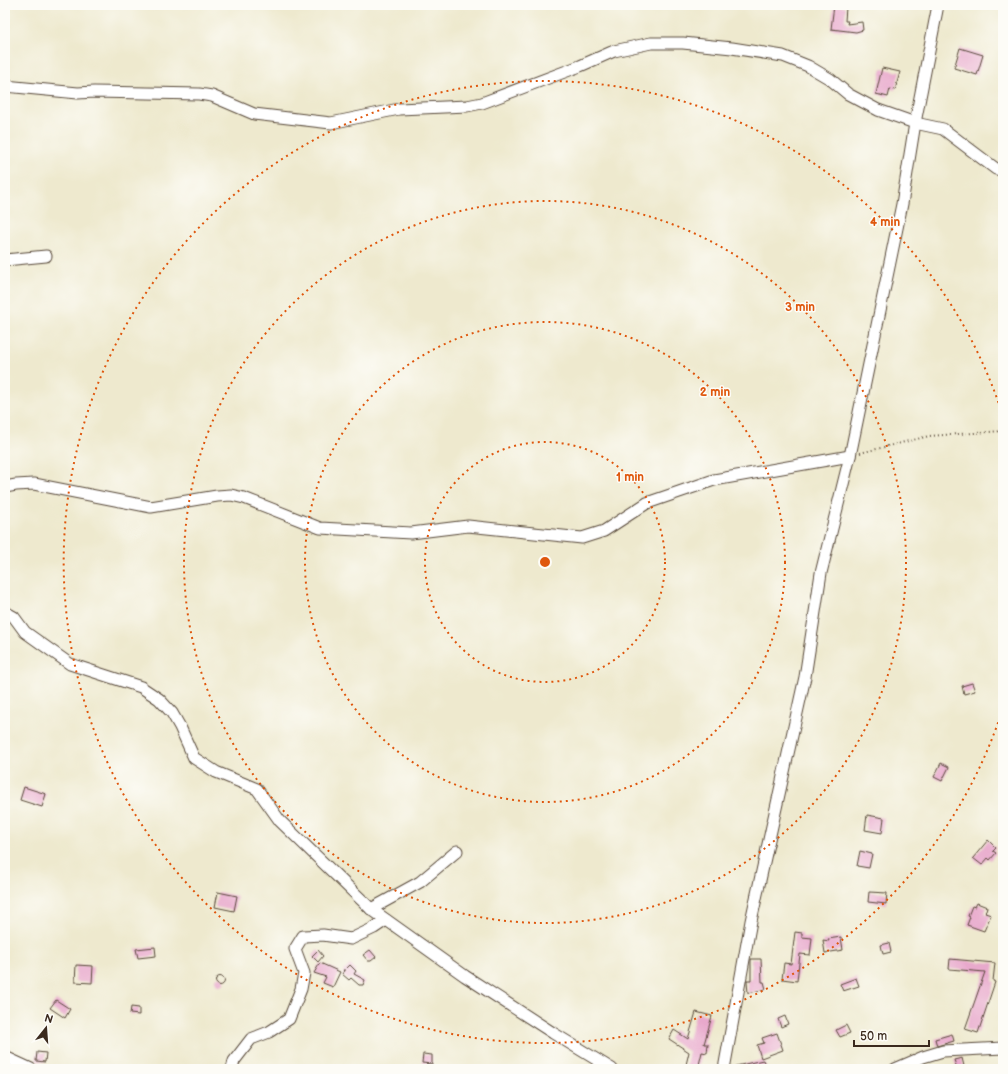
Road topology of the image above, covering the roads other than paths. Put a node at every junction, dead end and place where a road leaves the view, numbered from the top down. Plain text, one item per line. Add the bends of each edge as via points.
1 (938, 5) edge
2 (5, 86) edge
3 (915, 123) junction
4 (1003, 170) edge
5 (46, 256) dead end
6 (5, 260) edge
7 (850, 456) junction
8 (5, 487) edge
9 (5, 612) edge
10 (457, 851) dead end
11 (371, 909) junction
12 (386, 920) junction
13 (1003, 1048) edge
14 (5, 1057) edge
15 (31, 1069) edge
16 (232, 1069) edge
17 (612, 1069) edge
18 (724, 1069) edge
19 (895, 1069) edge

1 - 3 street
2 - 3 street via 78,93 199,94 212,96 254,114 331,123 400,110 482,103 614,51 651,43 683,43 783,56 808,66 848,94 878,110
3 - 4 street via 943,129 996,169
3 - 7 street via 902,204
5 - 6 street
7 - 8 street via 714,480 647,503 604,531 582,538 468,526 411,533 320,528 231,495 151,508 34,484
7 - 18 street via 821,573 805,677 750,921
9 - 11 street via 14,617 25,632 70,664 141,687 159,699 180,726 194,758 216,772 257,789 280,821
10 - 11 street via 420,882
11 - 12 street
12 - 16 street via 351,939 323,935 302,936 295,949 304,973 301,989 289,1019 269,1032 251,1039 234,1061
12 - 17 street via 465,976
13 - 19 street via 943,1051
14 - 15 street

